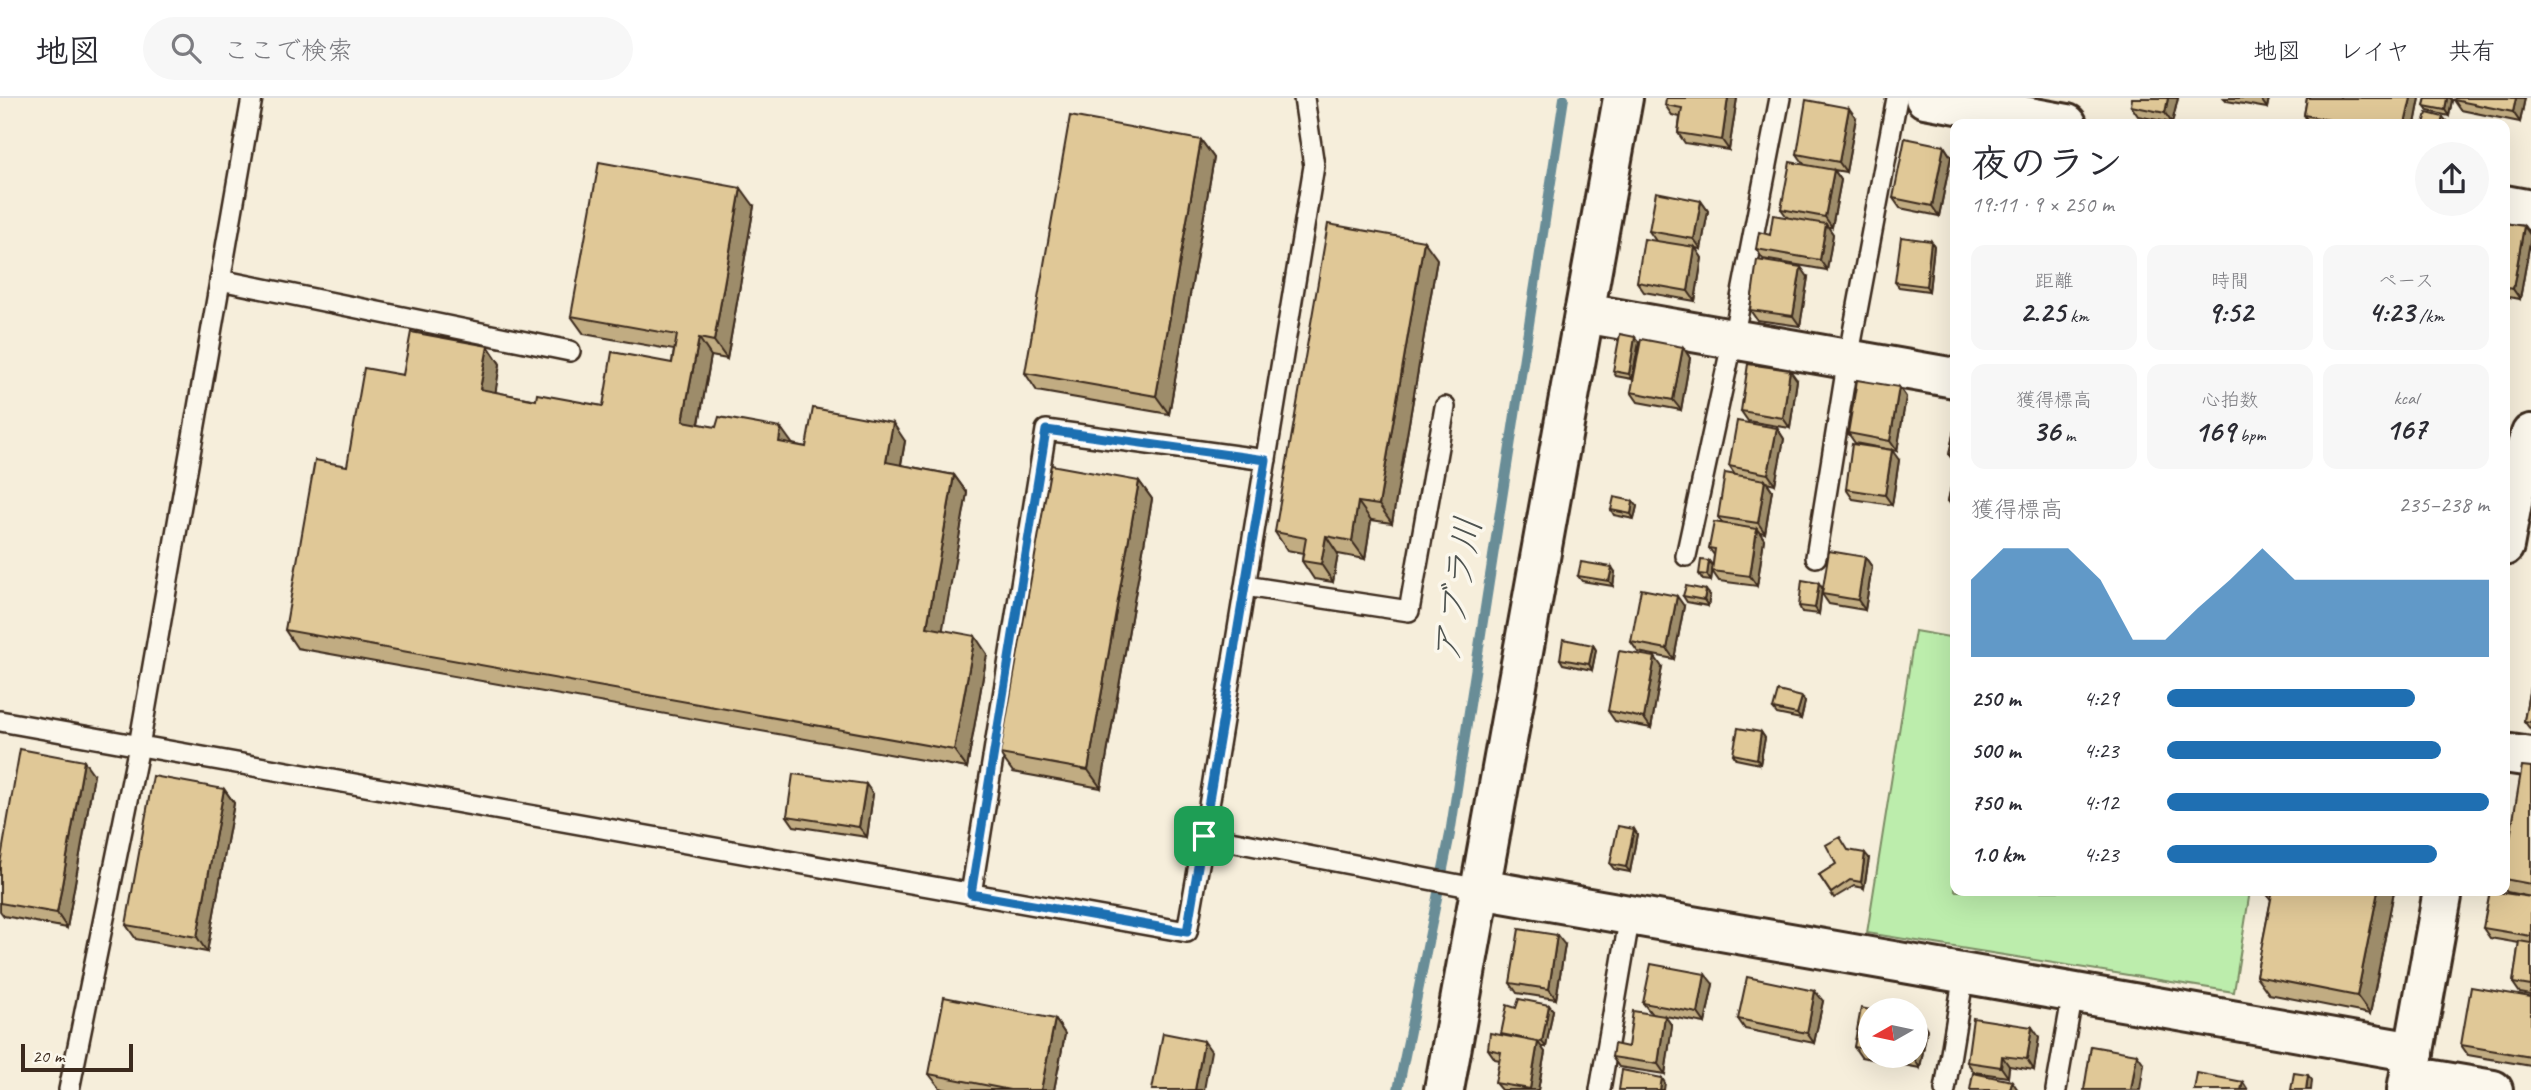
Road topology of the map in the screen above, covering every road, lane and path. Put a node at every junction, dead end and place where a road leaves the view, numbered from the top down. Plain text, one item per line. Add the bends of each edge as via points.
1 (252, 98) edge
2 (1304, 98) edge
3 (1623, 98) edge
4 (1780, 98) edge
5 (1897, 98) edge
6 (1926, 98) edge
7 (2040, 119) edge
8 (2510, 206) edge
9 (2531, 210) edge
10 (220, 281) junction
11 (1584, 313) junction
12 (1733, 339) junction
13 (570, 351) dead end
14 (1848, 359) junction
15 (1950, 377) edge
16 (1446, 407) dead end
17 (2531, 434) edge
18 (1266, 460) junction
19 (2517, 476) edge
20 (2510, 514) edge
21 (1686, 556) dead end
22 (1815, 557) dead end
23 (1245, 586) junction
24 (0, 721) edge
25 (139, 746) junction
26 (2510, 754) edge
27 (2531, 757) edge
28 (1204, 836) junction
29 (1480, 889) junction
30 (971, 894) junction
31 (2442, 896) edge
32 (1630, 915) junction
33 (1964, 974) junction
34 (2073, 993) junction
35 (2410, 1073) edge
36 (69, 1090) edge
37 (1444, 1090) edge
38 (1600, 1090) edge
39 (1945, 1090) edge
40 (2056, 1090) edge
41 (2493, 1090) edge

1 - 10 lane
2 - 18 lane via 1314,166
3 - 11 street
4 - 12 lane
5 - 14 lane
6 - 7 street
8 - 9 street
10 - 13 lane
10 - 25 lane
11 - 12 street
11 - 29 street
12 - 14 street
12 - 21 lane
14 - 15 street
14 - 22 lane
16 - 23 lane via 1409,611
17 - 19 street
18 - 23 lane
18 - 30 lane via 1046,430
19 - 20 street
23 - 28 lane
24 - 25 lane
25 - 30 lane
25 - 36 lane
26 - 27 street
28 - 29 lane
28 - 30 lane via 1187,932
29 - 32 street
29 - 37 street
31 - 35 street
32 - 33 street
32 - 38 lane
33 - 34 street
33 - 39 lane
34 - 35 street
34 - 40 lane
35 - 41 street

